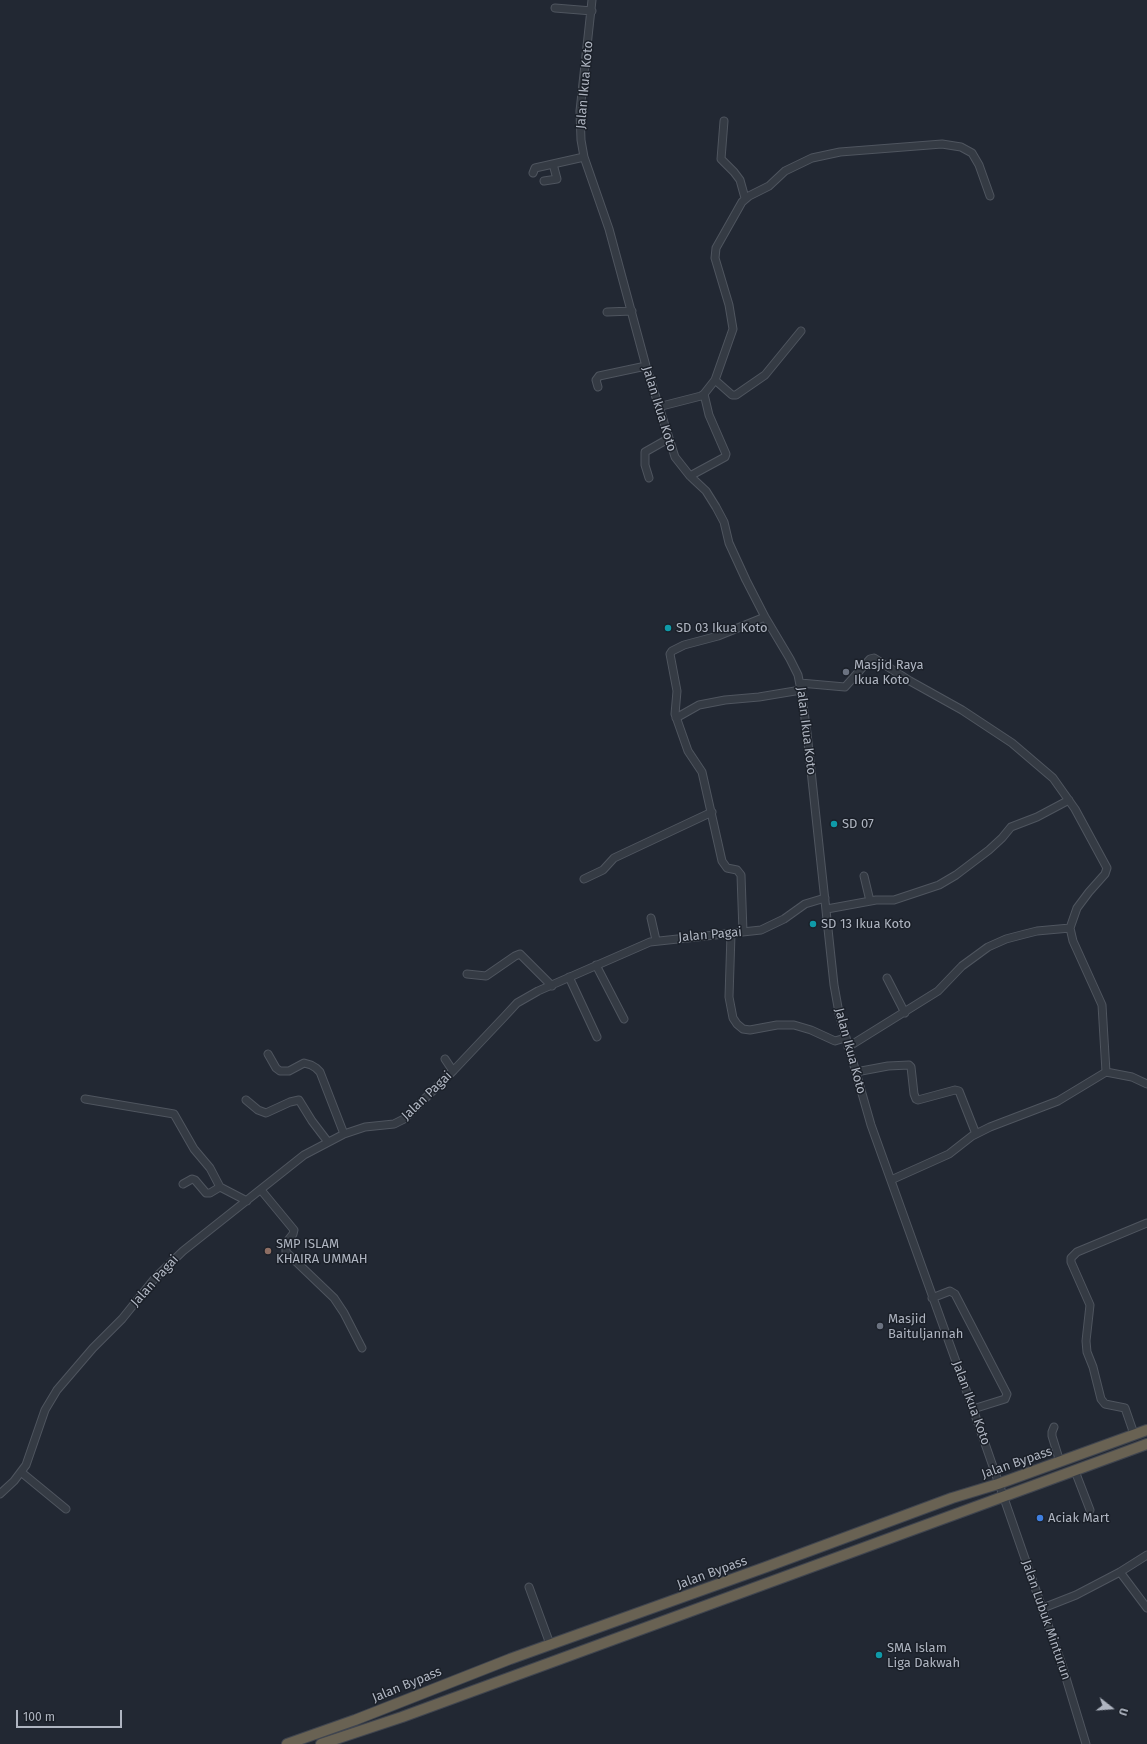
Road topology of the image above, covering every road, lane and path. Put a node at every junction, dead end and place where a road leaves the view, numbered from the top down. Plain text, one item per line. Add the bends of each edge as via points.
1 (592, 0) edge
2 (555, 8) dead end
3 (592, 11) junction
4 (724, 121) dead end
5 (584, 157) junction
6 (553, 164) junction
7 (534, 173) dead end
8 (544, 181) dead end
9 (990, 196) dead end
10 (745, 198) junction
11 (632, 311) junction
12 (607, 312) dead end
13 (800, 331) dead end
14 (646, 366) junction
15 (715, 380) junction
16 (598, 387) dead end
17 (704, 394) junction
18 (658, 407) junction
19 (668, 439) junction
20 (690, 476) junction
21 (650, 478) dead end
22 (764, 617) junction
23 (801, 686) junction
24 (676, 718) junction
25 (1069, 800) junction
26 (712, 812) junction
27 (864, 876) dead end
28 (584, 879) dead end
29 (825, 898) junction
30 (870, 901) junction
31 (827, 909) junction
32 (651, 918) dead end
33 (1070, 928) junction
34 (743, 932) junction
35 (731, 934) junction
36 (656, 940) junction
37 (596, 965) junction
38 (467, 974) dead end
39 (569, 977) junction
40 (887, 978) dead end
41 (552, 986) junction
42 (905, 1012) junction
43 (624, 1019) dead end
44 (597, 1037) dead end
45 (846, 1038) junction
46 (848, 1046) junction
47 (268, 1054) dead end
48 (445, 1059) dead end
49 (453, 1071) junction
50 (856, 1072) junction
51 (1106, 1072) junction
52 (1147, 1084) edge
53 (85, 1099) dead end
54 (246, 1100) dead end
55 (344, 1134) junction
56 (976, 1134) junction
57 (328, 1142) junction
58 (891, 1180) junction
59 (183, 1184) dead end
60 (220, 1187) junction
61 (261, 1190) junction
62 (247, 1201) junction
63 (1147, 1223) edge
64 (932, 1298) junction
65 (362, 1348) dead end
66 (974, 1410) junction
67 (1054, 1427) dead end
68 (1147, 1430) edge
69 (1134, 1434) junction
70 (1147, 1444) edge
71 (1060, 1462) junction
72 (1075, 1471) junction
73 (21, 1472) junction
74 (998, 1484) junction
75 (0, 1494) edge
76 (1003, 1496) junction
77 (66, 1509) dead end
78 (1090, 1510) dead end
79 (1147, 1555) edge
80 (795, 1556) junction
81 (800, 1570) junction
82 (1120, 1572) junction
83 (529, 1587) dead end
84 (1043, 1608) junction
85 (1147, 1608) edge
86 (550, 1644) junction
87 (287, 1744) edge
88 (321, 1744) edge
89 (1086, 1744) edge

1 - 3 street, Jalan Ikua Koto
2 - 3 street
3 - 5 street, Jalan Ikua Koto via 580,112
4 - 10 street via 721,159 740,180
5 - 6 street
5 - 11 street, Jalan Ikua Koto via 609,229
6 - 7 street via 535,168
6 - 8 street via 557,179
9 - 10 street via 972,153 961,147 935,144 840,152 812,158 785,171 769,186
10 - 15 street via 735,211 715,253 733,329
11 - 12 street
11 - 14 street, Jalan Ikua Koto
13 - 15 street via 765,375 736,395 732,395
14 - 16 street via 599,376 596,380
14 - 18 street, Jalan Ikua Koto
15 - 17 street
17 - 18 street
17 - 20 street via 726,454 725,457
18 - 19 street, Jalan Ikua Koto
19 - 20 street, Jalan Ikua Koto via 675,458
19 - 21 street via 645,452 645,465
20 - 22 street, Jalan Ikua Koto via 706,492 724,522 730,543
22 - 23 street, Jalan Ikua Koto via 790,659
22 - 24 street via 670,652 676,686
23 - 24 street via 705,704
23 - 25 street via 845,687 870,659 874,658 1012,743 1053,778
23 - 29 street, Jalan Ikua Koto
24 - 26 street via 688,751 702,772
25 - 30 street via 1037,817 1010,827 996,844 945,882 894,900
25 - 33 street via 1107,868 1078,908
26 - 28 street via 614,858 603,870
26 - 34 street via 724,865 726,868 737,870 741,875
27 - 30 street
29 - 31 street, Jalan Ikua Koto
29 - 34 street, Jalan Pagai via 805,904 772,926
30 - 31 street
31 - 45 street, Jalan Ikua Koto via 838,1013
32 - 36 street
33 - 42 street via 1037,931 1006,939 988,947 958,969 938,991
33 - 51 street via 1073,941 1102,1005
34 - 35 street, Jalan Pagai
35 - 36 street, Jalan Pagai
35 - 45 street via 729,997 733,1018 737,1024 743,1029 750,1030 794,1025 835,1041
36 - 37 street, Jalan Pagai
37 - 39 street, Jalan Pagai
37 - 43 street
38 - 41 street via 486,976 520,954
39 - 41 street, Jalan Pagai
39 - 44 street
40 - 42 street
41 - 49 street, Jalan Pagai via 517,1003
42 - 46 street
45 - 46 street, Jalan Ikua Koto
46 - 50 street, Jalan Ikua Koto
47 - 55 street via 280,1071 289,1071 304,1063 320,1072
48 - 49 street
49 - 55 street, Jalan Pagai via 399,1123 365,1127
50 - 56 street via 909,1065 916,1099 959,1091
50 - 58 street, Jalan Ikua Koto via 871,1125
51 - 52 street via 1132,1077
51 - 56 street via 1058,1101
53 - 60 street via 174,1114
54 - 57 street via 266,1113 299,1100
55 - 57 street, Jalan Pagai
56 - 58 street via 949,1154
57 - 61 street, Jalan Pagai via 304,1155
58 - 64 street, Jalan Ikua Koto
59 - 60 street via 195,1180 208,1194
60 - 62 street
61 - 62 street, Jalan Pagai
61 - 65 street via 294,1230 285,1246 286,1252 334,1298
62 - 73 street, Jalan Pagai via 168,1264 122,1319 72,1370 51,1398 29,1459
63 - 69 street via 1076,1252 1071,1262 1090,1305 1087,1352 1101,1399 1105,1404 1125,1408
64 - 66 street, Jalan Ikua Koto
64 - 66 street via 950,1291 955,1294 1007,1394 1005,1399
66 - 74 street, Jalan Ikua Koto
67 - 71 street via 1052,1436
68 - 69 highway, Jalan Bypass
69 - 71 highway, Jalan Bypass
70 - 72 highway
71 - 74 highway, Jalan Bypass
72 - 76 highway
72 - 78 street
73 - 75 street, Jalan Pagai
73 - 77 street
74 - 76 street, Jalan Ikua Koto
74 - 80 highway, Jalan Bypass via 952,1498
76 - 81 highway
76 - 84 street, Jalan Lubuk Minturun
79 - 82 street
80 - 81 highway
80 - 86 highway, Jalan Bypass
81 - 88 highway via 402,1717
82 - 84 street via 1076,1595
82 - 85 street
83 - 86 street
84 - 89 street, Jalan Lubuk Minturun
86 - 87 highway, Jalan Bypass

